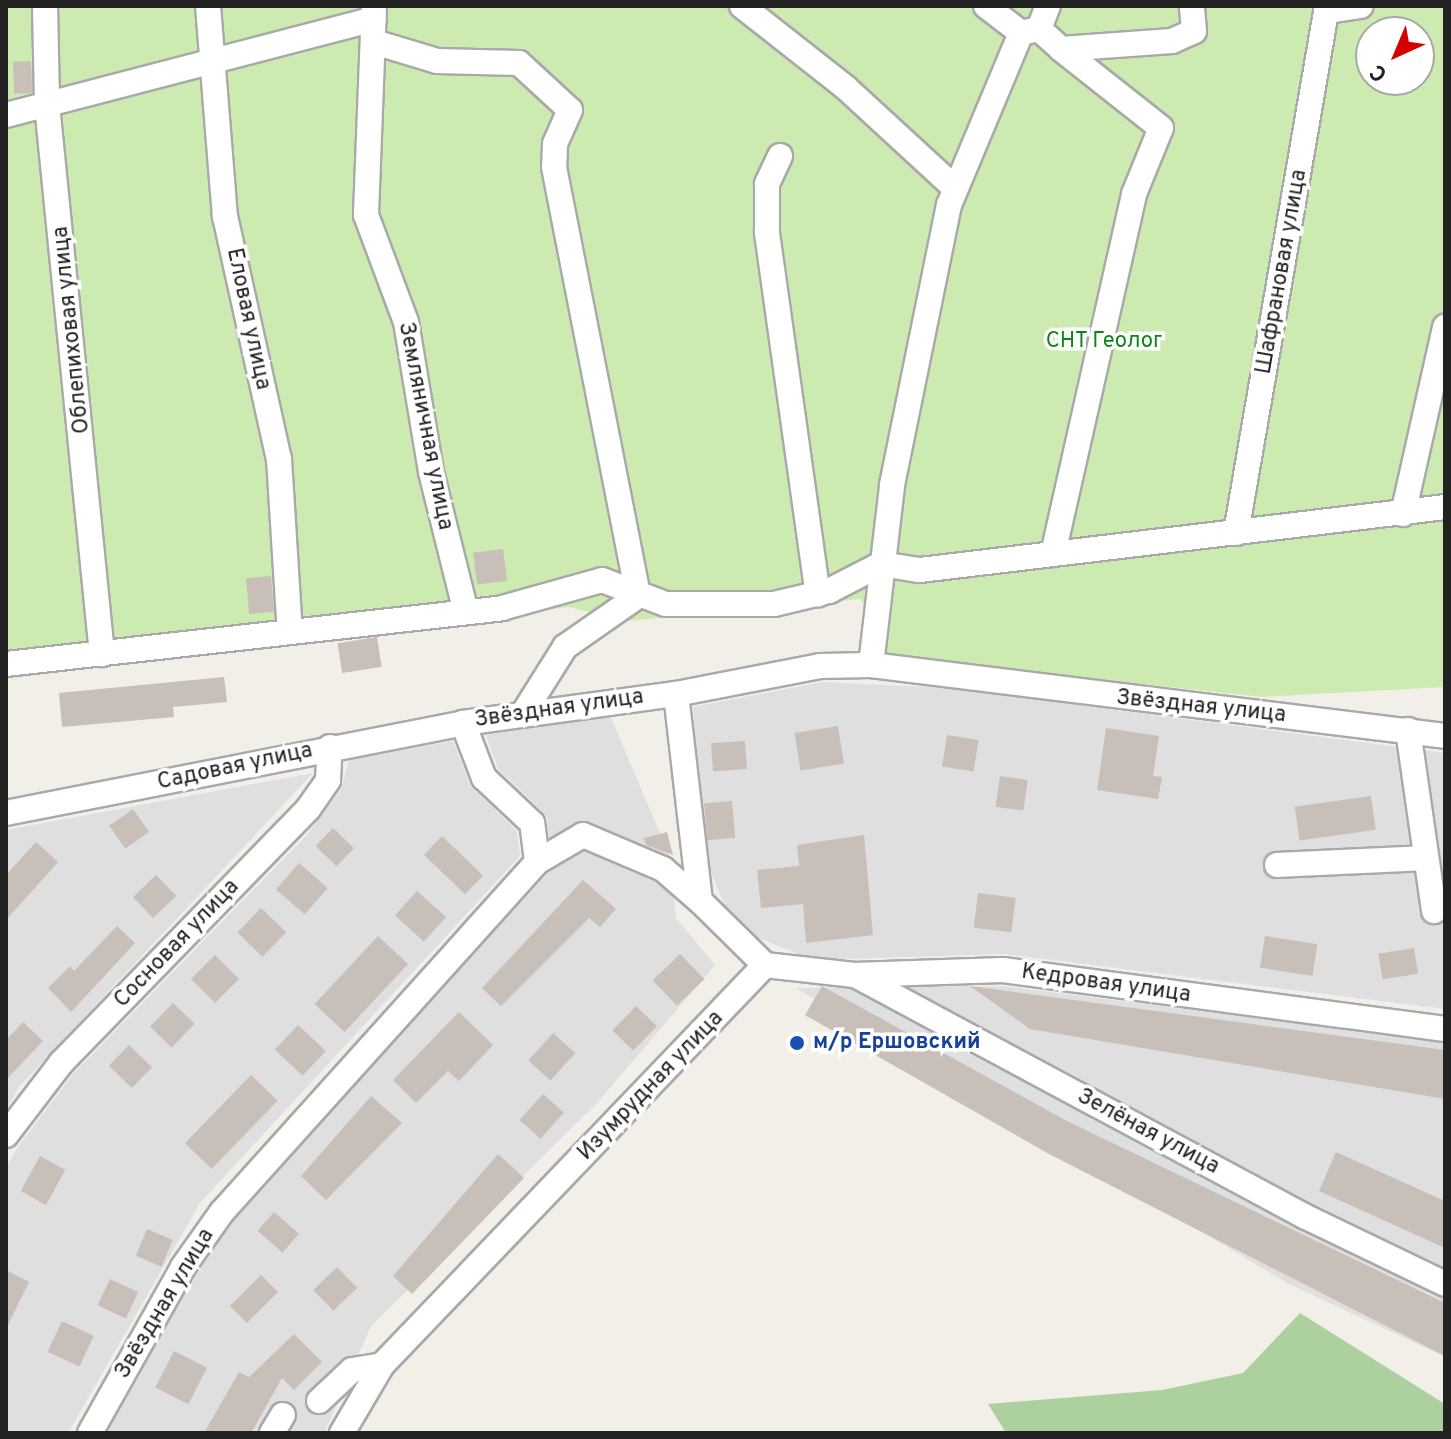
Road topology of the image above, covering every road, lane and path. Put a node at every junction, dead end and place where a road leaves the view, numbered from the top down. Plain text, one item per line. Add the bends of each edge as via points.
1 (45, 6) edge
2 (208, 6) edge
3 (742, 6) edge
4 (986, 6) edge
5 (1048, 6) edge
6 (1192, 6) edge
7 (1361, 6) edge
8 (1327, 8) edge
9 (374, 22) edge
10 (1030, 31) junction
11 (1061, 49) junction
12 (209, 61) junction
13 (47, 105) junction
14 (6, 115) edge
15 (780, 156) dead end
16 (955, 188) junction
17 (1445, 327) edge
18 (1445, 507) edge
19 (1403, 514) junction
20 (1236, 533) junction
21 (1053, 554) junction
22 (881, 564) junction
23 (818, 594) junction
24 (638, 596) junction
25 (466, 612) junction
26 (290, 632) junction
27 (102, 654) junction
28 (6, 664) edge
29 (871, 665) junction
30 (676, 694) junction
31 (524, 712) junction
32 (463, 723) junction
33 (1408, 730) junction
34 (1445, 736) edge
35 (330, 747) junction
36 (6, 813) edge
37 (1426, 858) junction
38 (537, 862) junction
39 (1277, 865) dead end
40 (700, 901) junction
41 (1434, 911) dead end
42 (765, 965) junction
43 (854, 975) junction
44 (1445, 1029) edge
45 (6, 1135) edge
46 (1445, 1284) edge
47 (382, 1365) junction
48 (319, 1401) dead end
49 (90, 1433) edge
50 (342, 1433) edge

1 - 13 street, Облепиховая улица
2 - 12 street, Еловая улица
3 - 16 street via 845,87
4 - 10 street
5 - 10 street
6 - 11 street via 1194,31 1185,38
7 - 8 street
8 - 20 street, Шафрановая улица
9 - 12 street
9 - 24 street via 437,61 519,63 570,110 555,144 554,167
9 - 25 street, Земляничная улица via 366,215 406,322 431,472
10 - 11 street
10 - 16 street
11 - 21 street via 1161,128 1134,194
12 - 13 street
12 - 26 street, Еловая улица via 225,216 279,459
13 - 14 street
13 - 27 street, Облепиховая улица
15 - 23 street via 767,184 767,233
16 - 22 street via 908,399
17 - 19 street
18 - 19 street
19 - 20 street
20 - 21 street
21 - 22 street via 920,570
22 - 23 street
22 - 29 street
23 - 24 street via 774,604 666,604
24 - 25 street via 602,580
24 - 31 street via 565,647
25 - 26 street
26 - 27 street
27 - 28 street
29 - 30 street, Звёздная улица via 820,666
29 - 33 street, Звёздная улица
30 - 31 street, Звёздная улица
30 - 40 street
31 - 32 street, Звёздная улица
32 - 35 street, Садовая улица
32 - 38 street, Звёздная улица via 484,778 532,823
33 - 34 street, Звёздная улица
33 - 37 street
35 - 36 street, Садовая улица
35 - 45 street, Сосновая улица via 328,780 308,809 61,1063
37 - 39 street
37 - 41 street
38 - 40 street via 583,835 663,869
38 - 49 street, Звёздная улица via 222,1212 183,1267
40 - 42 street
42 - 43 street, Кедровая улица
42 - 47 street, Изумрудная улица
43 - 44 street, Кедровая улица via 1003,970
43 - 46 street, Зелёная улица via 1306,1217
47 - 48 street via 352,1370
47 - 50 street, Изумрудная улица

